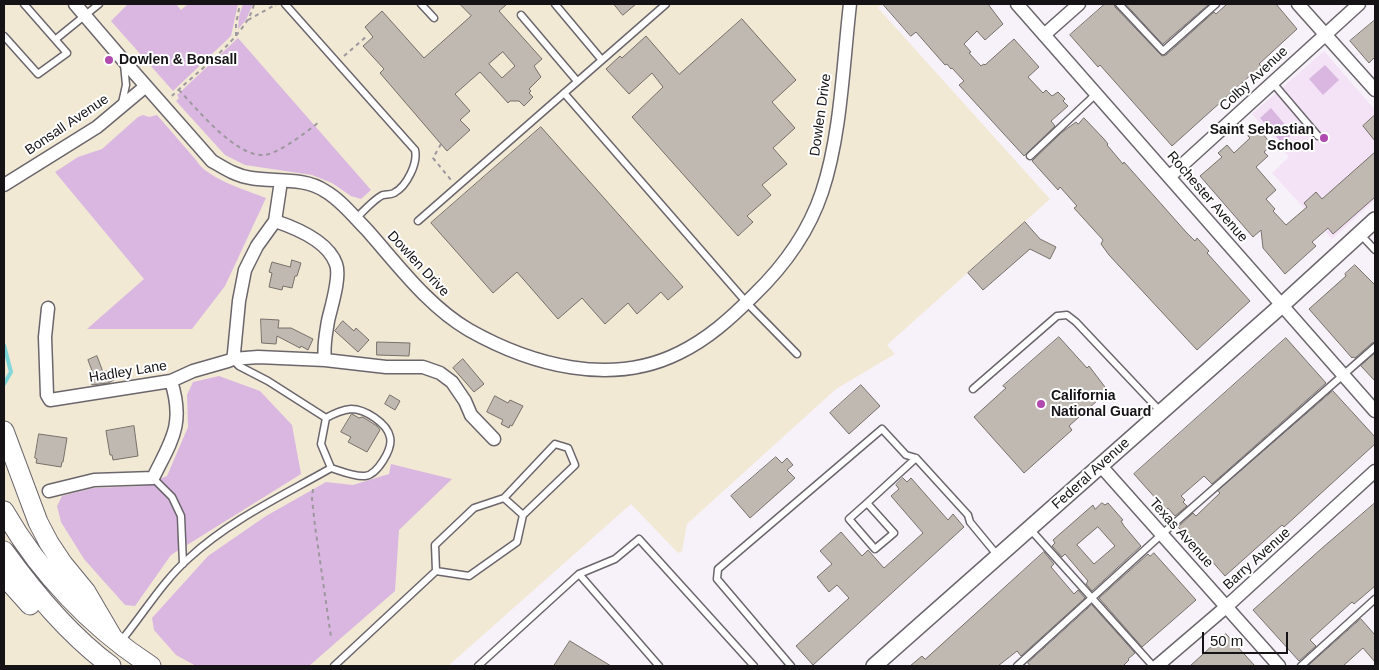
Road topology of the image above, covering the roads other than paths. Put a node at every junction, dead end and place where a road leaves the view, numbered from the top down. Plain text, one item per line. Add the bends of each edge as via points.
1 (24, 4) edge
2 (75, 4) edge
3 (100, 4) edge
4 (285, 4) edge
5 (421, 4) edge
6 (555, 4) edge
7 (666, 4) edge
8 (850, 4) edge
9 (1017, 4) edge
10 (1079, 4) edge
11 (1120, 4) edge
12 (1216, 4) edge
13 (1298, 4) edge
14 (1359, 4) edge
15 (521, 15) dead end
16 (86, 16) junction
17 (434, 18) dead end
18 (1324, 34) junction
19 (1044, 35) junction
20 (4, 36) edge
21 (56, 39) junction
22 (602, 59) junction
23 (123, 60) junction
24 (577, 81) junction
25 (1272, 82) junction
26 (146, 86) junction
27 (1375, 90) edge
28 (564, 92) junction
29 (1096, 94) junction
30 (120, 107) junction
31 (1318, 136) dead end
32 (1030, 156) dead end
33 (1169, 177) junction
34 (281, 180) junction
35 (4, 185) edge
36 (356, 218) junction
37 (418, 220) dead end
38 (1375, 220) edge
39 (275, 221) junction
40 (1360, 234) junction
41 (1375, 250) edge
42 (747, 303) junction
43 (1282, 305) junction
44 (48, 308) dead end
45 (1375, 347) edge
46 (797, 354) dead end
47 (233, 358) junction
48 (325, 360) junction
49 (1343, 376) junction
50 (171, 381) junction
51 (973, 389) dead end
52 (1375, 411) edge
53 (1161, 412) junction
54 (326, 418) junction
55 (4, 431) edge
56 (494, 439) dead end
57 (916, 458) junction
58 (1100, 465) junction
59 (331, 468) junction
60 (1375, 471) edge
61 (153, 478) junction
62 (48, 491) dead end
63 (504, 498) junction
64 (867, 503) junction
65 (4, 511) edge
66 (522, 514) junction
67 (1030, 529) junction
68 (1161, 534) junction
69 (4, 551) edge
70 (999, 556) junction
71 (183, 564) junction
72 (436, 571) junction
73 (579, 574) junction
74 (4, 576) edge
75 (1092, 599) junction
76 (1375, 599) edge
77 (1226, 607) junction
78 (116, 640) junction
79 (97, 666) edge
80 (111, 666) edge
81 (151, 666) edge
82 (334, 666) edge
83 (478, 666) edge
84 (659, 666) edge
85 (754, 666) edge
86 (791, 666) edge
87 (874, 666) edge
88 (1017, 666) edge
89 (1153, 666) edge
90 (1157, 666) edge
91 (1279, 666) edge
92 (1300, 666) edge

1 - 21 lane
2 - 16 street, Dowlen Drive
3 - 16 lane
4 - 36 lane via 415,150 416,156 406,182 400,189 392,195 382,195
5 - 17 lane
6 - 22 lane
7 - 22 lane
8 - 42 street, Dowlen Drive via 833,151 821,194 805,228 781,266
9 - 19 street, Rochester Avenue
10 - 19 street
11 - 12 lane via 1162,51
13 - 18 street
14 - 18 street, Colby Avenue
15 - 24 lane
16 - 21 lane
16 - 23 street, Dowlen Drive
18 - 25 street, Colby Avenue
18 - 27 street
19 - 29 street, Rochester Avenue
20 - 21 lane via 38,74 67,53
22 - 24 lane
23 - 26 street, Dowlen Drive
23 - 30 lane via 126,85
24 - 28 lane
25 - 31 lane
25 - 33 street, Colby Avenue
26 - 30 street, Bonsall Avenue
26 - 34 street, Dowlen Drive via 212,161 249,178
28 - 37 lane
28 - 42 lane
29 - 32 lane
29 - 33 street, Rochester Avenue
30 - 35 street, Bonsall Avenue via 97,126
33 - 43 street, Rochester Avenue
34 - 36 street, Dowlen Drive via 312,184 325,190
34 - 39 street
36 - 42 street, Dowlen Drive via 441,310 499,346 559,366 592,370 651,364 698,342
38 - 40 street, Federal Avenue
39 - 47 street via 257,246 246,270
39 - 48 street via 307,234 329,251 336,265 337,277 325,336
40 - 41 lane
40 - 43 street, Federal Avenue
42 - 46 lane
43 - 49 street, Rochester Avenue
43 - 53 street, Federal Avenue
44 - 50 street, Hadley Lane via 45,337 47,394 50,400
45 - 49 lane
47 - 48 street, Hadley Lane
47 - 50 street, Hadley Lane
47 - 54 lane via 239,366
48 - 56 street, Hadley Lane via 423,367 440,373 452,382 471,415
49 - 52 street, Rochester Avenue
49 - 68 lane
50 - 61 street via 178,413 176,430
51 - 53 lane via 1057,316 1066,315
53 - 58 street, Federal Avenue
54 - 59 lane via 321,444
54 - 59 lane via 342,411 360,410 384,426 391,437 383,461 374,472 356,476
55 - 78 main road via 49,543 86,592
57 - 64 lane
57 - 70 lane via 968,515 970,522
57 - 86 lane via 906,456 882,429 718,569 716,579
58 - 67 street, Federal Avenue
58 - 68 street, Texas Avenue
59 - 71 lane via 255,510
60 - 77 street, Barry Avenue
61 - 62 street via 94,480
61 - 71 lane via 172,497 181,516
63 - 66 lane
63 - 66 lane via 555,444 568,448 575,465
63 - 72 lane via 474,508 435,545
64 - 64 lane via 894,533 875,549 849,519
65 - 78 main road via 53,579
66 - 72 lane via 517,542 469,576
67 - 70 street, Federal Avenue
67 - 75 lane
68 - 75 lane
68 - 77 street, Texas Avenue
69 - 80 main road via 58,618 94,654
70 - 87 street, Federal Avenue
71 - 78 lane
72 - 82 lane
73 - 83 lane
73 - 84 lane
73 - 85 lane via 615,559 639,539
74 - 79 main road via 42,617
75 - 88 lane
75 - 89 lane
76 - 92 lane
77 - 90 street, Barry Avenue
77 - 91 street, Texas Avenue
78 - 81 main road

